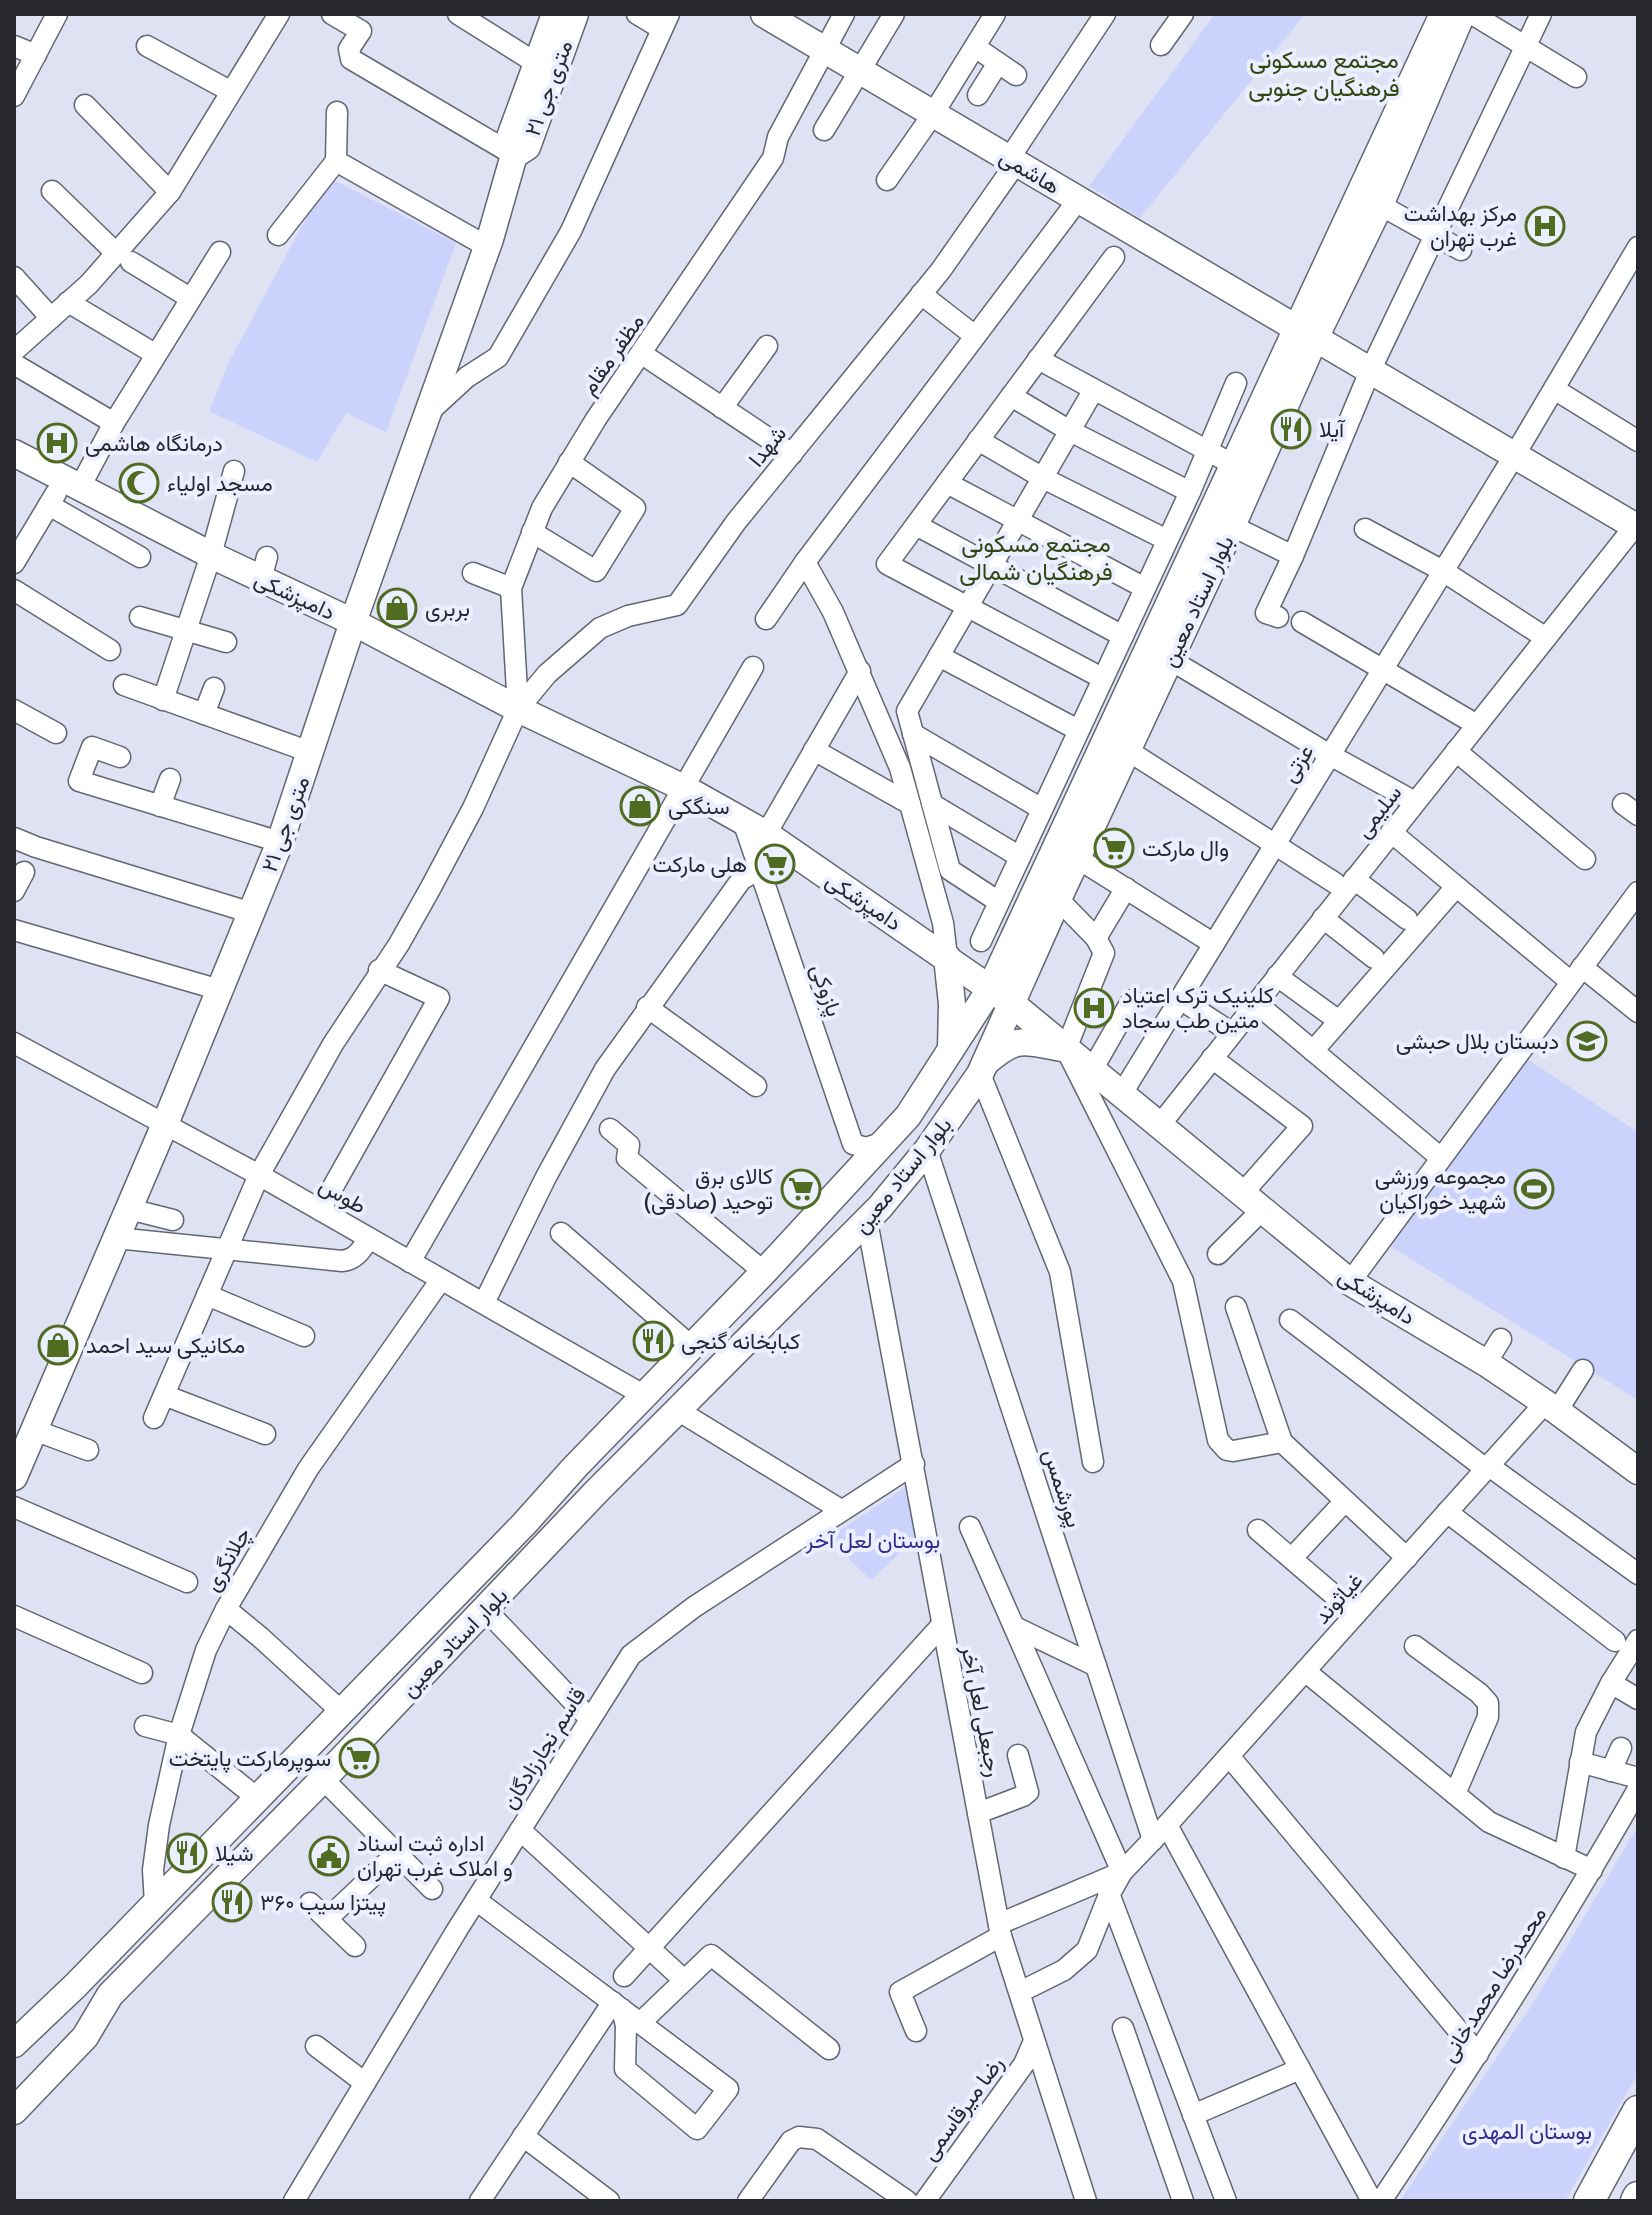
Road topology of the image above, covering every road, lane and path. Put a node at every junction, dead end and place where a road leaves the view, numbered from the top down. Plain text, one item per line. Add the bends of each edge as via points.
1 (57, 14) edge
2 (332, 14) edge
3 (458, 14) edge
4 (555, 14) edge
5 (575, 14) edge
6 (637, 14) edge
7 (764, 14) edge
8 (844, 14) edge
9 (894, 14) edge
10 (995, 14) edge
11 (1105, 14) edge
12 (1183, 14) edge
13 (1443, 14) edge
14 (1462, 14) edge
15 (1472, 14) edge
16 (1541, 14) edge
17 (271, 17) edge
18 (666, 22) edge
19 (1161, 45) dead end
20 (14, 46) edge
21 (147, 46) dead end
22 (1526, 46) junction
23 (975, 47) junction
24 (824, 49) junction
25 (36, 55) junction
26 (998, 63) junction
27 (545, 67) junction
28 (860, 71) junction
29 (1016, 75) dead end
30 (1576, 77) dead end
31 (230, 91) junction
32 (978, 95) dead end
33 (14, 96) edge
34 (85, 105) dead end
35 (337, 112) dead end
36 (933, 114) junction
37 (824, 130) dead end
38 (514, 155) junction
39 (336, 161) junction
40 (1012, 161) junction
41 (887, 180) dead end
42 (52, 191) dead end
43 (170, 192) junction
44 (1078, 200) junction
45 (1380, 205) junction
46 (278, 235) dead end
47 (1436, 235) junction
48 (488, 247) junction
49 (1638, 247) edge
50 (1461, 250) dead end
51 (220, 252) dead end
52 (1114, 257) dead end
53 (124, 258) junction
54 (14, 277) edge
55 (921, 294) junction
56 (190, 298) junction
57 (68, 302) junction
58 (51, 318) junction
59 (1306, 333) junction
60 (975, 336) junction
61 (767, 346) dead end
62 (14, 351) edge
63 (155, 354) junction
64 (642, 354) junction
65 (1038, 359) junction
66 (14, 364) edge
67 (1370, 371) junction
68 (1236, 383) dead end
69 (1554, 389) junction
70 (1093, 391) junction
71 (1011, 396) junction
72 (722, 408) junction
73 (429, 412) junction
74 (114, 423) junction
75 (1070, 431) junction
76 (978, 440) junction
77 (1638, 441) edge
78 (1208, 451) junction
79 (14, 453) edge
80 (792, 454) junction
81 (1514, 456) junction
82 (569, 462) junction
83 (1234, 465) junction
84 (234, 471) dead end
85 (1043, 478) junction
86 (72, 483) junction
87 (947, 483) junction
88 (1190, 492) junction
89 (49, 505) junction
90 (1017, 522) junction
91 (916, 525) junction
92 (1637, 525) edge
93 (1232, 526) junction
94 (1365, 529) dead end
95 (532, 532) junction
96 (1167, 540) junction
97 (211, 555) junction
98 (1293, 556) junction
99 (140, 557) dead end
100 (805, 562) junction
101 (14, 563) edge
102 (991, 567) junction
103 (1443, 571) junction
104 (473, 573) dead end
105 (511, 588) junction
106 (1145, 588) junction
107 (14, 590) edge
108 (968, 607) junction
109 (140, 617) dead end
110 (1278, 617) dead end
111 (766, 619) dead end
112 (353, 622) junction
113 (1302, 622) dead end
114 (186, 631) junction
115 (1123, 636) junction
116 (1546, 638) junction
117 (226, 642) dead end
118 (110, 650) dead end
119 (939, 656) junction
120 (1169, 659) junction
121 (753, 667) dead end
122 (1383, 669) junction
123 (860, 671) junction
124 (1102, 678) junction
125 (124, 685) dead end
126 (214, 688) dead end
127 (163, 700) junction
128 (518, 709) junction
129 (14, 710) edge
130 (204, 714) junction
131 (1477, 725) junction
132 (1078, 730) junction
133 (56, 733) dead end
134 (913, 734) junction
135 (814, 750) junction
136 (1127, 750) junction
137 (1456, 751) junction
138 (310, 752) junction
139 (1330, 755) junction
140 (120, 757) dead end
141 (170, 779) dead end
142 (684, 788) junction
143 (1415, 802) junction
144 (910, 804) junction
145 (932, 804) junction
146 (160, 806) junction
147 (1042, 809) junction
148 (743, 821) junction
149 (1391, 832) junction
150 (766, 834) junction
151 (14, 838) edge
152 (280, 842) junction
153 (1275, 845) junction
154 (1066, 852) junction
155 (1020, 857) junction
156 (1585, 859) dead end
157 (24, 872) dead end
158 (762, 875) junction
159 (1344, 881) junction
160 (1126, 888) junction
161 (1455, 888) junction
162 (14, 891) edge
163 (1638, 892) edge
164 (1058, 899) junction
165 (999, 902) junction
166 (252, 913) junction
167 (1323, 918) junction
168 (1407, 919) dead end
169 (14, 930) edge
170 (1096, 938) junction
171 (981, 941) dead end
172 (1214, 944) junction
173 (947, 957) junction
174 (1374, 958) dead end
175 (379, 970) junction
176 (1577, 975) junction
177 (1277, 976) junction
178 (220, 990) junction
179 (1001, 996) junction
180 (1180, 999) junction
181 (1132, 1000) dead end
182 (1256, 1003) junction
183 (647, 1007) junction
184 (1638, 1012) edge
185 (1339, 1021) junction
186 (1232, 1033) junction
187 (15, 1047) edge
188 (1066, 1049) junction
189 (1313, 1051) junction
190 (951, 1053) junction
191 (1212, 1058) junction
192 (983, 1069) junction
193 (1092, 1070) junction
194 (756, 1086) dead end
195 (1121, 1095) junction
196 (908, 1116) junction
197 (165, 1124) junction
198 (1159, 1126) junction
199 (610, 1129) dead end
200 (884, 1142) junction
201 (927, 1150) junction
202 (1441, 1158) junction
203 (259, 1175) junction
204 (1251, 1203) junction
205 (129, 1209) junction
206 (320, 1210) junction
207 (173, 1220) dead end
208 (867, 1221) junction
209 (561, 1233) dead end
210 (116, 1238) junction
211 (369, 1238) junction
212 (227, 1249) junction
213 (1218, 1254) dead end
214 (410, 1262) junction
215 (764, 1272) junction
216 (440, 1281) junction
217 (1350, 1282) junction
218 (207, 1295) junction
219 (484, 1303) junction
220 (1236, 1307) dead end
221 (1290, 1320) dead end
222 (304, 1336) dead end
223 (1501, 1339) dead end
224 (692, 1347) junction
225 (1486, 1363) junction
226 (1583, 1370) dead end
227 (164, 1395) junction
228 (645, 1396) junction
229 (1551, 1407) junction
230 (679, 1411) junction
231 (154, 1418) dead end
232 (34, 1430) junction
233 (265, 1434) dead end
234 (1282, 1442) junction
235 (88, 1450) dead end
236 (1093, 1462) dead end
237 (914, 1464) junction
238 (575, 1467) junction
239 (1487, 1467) junction
240 (1638, 1471) edge
241 (14, 1477) edge
242 (596, 1492) junction
243 (1345, 1501) junction
244 (14, 1507) edge
245 (841, 1510) junction
246 (1447, 1512) junction
247 (524, 1524) junction
248 (970, 1527) dead end
249 (1258, 1530) dead end
250 (540, 1551) junction
251 (1292, 1558) junction
252 (1407, 1558) junction
253 (1638, 1574) edge
254 (187, 1582) dead end
255 (226, 1609) junction
256 (485, 1609) junction
257 (1356, 1614) junction
258 (14, 1616) edge
259 (941, 1626) junction
260 (1017, 1628) junction
261 (1638, 1640) edge
262 (1615, 1641) dead end
263 (1415, 1646) dead end
264 (1096, 1666) junction
265 (1305, 1671) junction
266 (142, 1673) dead end
267 (1611, 1683) junction
268 (882, 1692) junction
269 (1638, 1699) edge
270 (897, 1708) dead end
271 (342, 1712) junction
272 (590, 1719) junction
273 (145, 1726) dead end
274 (179, 1735) junction
275 (1621, 1748) dead end
276 (1018, 1755) dead end
277 (1229, 1756) junction
278 (1580, 1762) junction
279 (1611, 1771) junction
280 (1638, 1778) edge
281 (323, 1779) junction
282 (1638, 1789) edge
283 (1455, 1794) junction
284 (257, 1798) junction
285 (978, 1813) junction
286 (520, 1830) junction
287 (1160, 1833) junction
288 (397, 1853) junction
289 (1564, 1858) junction
290 (1592, 1870) junction
291 (1111, 1882) junction
292 (432, 1889) dead end
293 (476, 1900) junction
294 (155, 1903) junction
295 (310, 1903) dead end
296 (327, 1919) junction
297 (1000, 1930) junction
298 (355, 1946) dead end
299 (649, 1948) junction
300 (624, 1976) dead end
301 (684, 1980) junction
302 (76, 1985) junction
303 (1020, 1992) junction
304 (110, 1995) junction
305 (617, 2006) junction
306 (640, 2023) junction
307 (1123, 2028) dead end
308 (916, 2031) dead end
309 (1034, 2041) junction
310 (14, 2044) edge
311 (316, 2046) dead end
312 (829, 2049) dead end
313 (1478, 2054) junction
314 (14, 2063) edge
315 (1176, 2069) junction
316 (1300, 2069) junction
317 (365, 2083) junction
318 (1142, 2084) junction
319 (14, 2089) edge
320 (14, 2111) edge
321 (1638, 2111) edge
322 (1193, 2115) junction
323 (523, 2136) junction
324 (295, 2201) edge
325 (480, 2201) edge
326 (609, 2201) edge
327 (748, 2201) edge
328 (907, 2201) edge
329 (925, 2201) edge
330 (1086, 2201) edge
331 (1183, 2201) edge
332 (1226, 2201) edge
333 (1372, 2201) edge
334 (1381, 2201) edge
335 (1589, 2201) edge

1 - 25 street
2 - 38 street via 361,31 351,59
3 - 27 street
4 - 27 main road, ۲۱ متری جی
5 - 27 main road, ۲۱ متری جی
6 - 18 street
7 - 24 main road, هاشمی
8 - 24 street, مظفر مقام
9 - 28 street
10 - 23 street
11 - 40 street, شهدا
12 - 19 street
13 - 59 main road, بلوار استاد معین
14 - 45 main road, بلوار استاد معین
15 - 22 street
16 - 22 street
17 - 31 street
18 - 73 street via 571,231 498,357
20 - 25 street
21 - 31 street
22 - 30 street
22 - 47 street
23 - 26 street
23 - 36 street
24 - 28 main road, هاشمی
24 - 64 street, مظفر مقام via 778,137 773,158
25 - 33 street
26 - 29 street
26 - 32 street
27 - 38 main road, ۲۱ متری جی via 510,137
28 - 36 main road, هاشمی
28 - 37 street
31 - 43 street
34 - 43 street
35 - 39 street
36 - 40 main road, هاشمی
36 - 41 street
38 - 48 main road, ۲۱ متری جی
39 - 46 street
39 - 48 street
40 - 44 main road, هاشمی
40 - 55 street, شهدا
42 - 53 street
43 - 53 street
44 - 59 main road, هاشمی
44 - 60 street
45 - 47 street
45 - 59 main road, بلوار استاد معین
47 - 50 street
47 - 67 street
48 - 73 main road, ۲۱ متری جی
49 - 69 street, عزتی
51 - 56 street
52 - 65 street
53 - 56 street
53 - 57 street
54 - 58 street
55 - 60 street
55 - 80 street, شهدا
56 - 63 street
57 - 58 street
57 - 63 street
58 - 62 street
59 - 67 main road, هاشمی
59 - 83 main road, بلوار استاد معین
59 - 93 main road, بلوار استاد معین
60 - 100 street
61 - 72 street
63 - 74 street
64 - 72 street
64 - 82 street, مظفر مقام
65 - 70 street
65 - 71 street
66 - 74 street
67 - 81 main road, هاشمی
67 - 98 street
68 - 78 street
69 - 77 street
69 - 81 street, عزتی
70 - 75 street
70 - 78 street
71 - 75 street
71 - 76 street
72 - 80 street
73 - 112 main road, ۲۱ متری جی
74 - 86 street
75 - 85 street
75 - 88 street
76 - 85 street
76 - 87 street
78 - 83 street
78 - 88 street
79 - 86 main road, دامپزشکی
80 - 128 street, شهدا via 677,605 600,628 540,680
81 - 92 main road, هاشمی
81 - 103 street, عزتی
82 - 95 street, مظفر مقام
82 - 95 street via 635,508 596,571
83 - 154 main road, بلوار استاد معین
84 - 97 street
85 - 90 street
85 - 96 street
86 - 89 street
86 - 97 main road, دامپزشکی
87 - 90 street
87 - 91 street
88 - 96 street
89 - 99 street
89 - 101 street
90 - 102 street
90 - 106 street
91 - 102 street
91 - 108 street via 887,564
92 - 116 street, سلیمی
93 - 98 street
93 - 120 main road, بلوار استاد معین
94 - 103 street
95 - 105 street, مظفر مقام
96 - 106 street
97 - 112 main road, دامپزشکی via 264,568
97 - 114 street
98 - 110 street via 1266,613
100 - 111 street
100 - 123 street
102 - 108 street
102 - 115 street
103 - 116 street
103 - 122 street, عزتی
104 - 105 street
105 - 128 street, مظفر مقام
106 - 115 street
107 - 118 street
108 - 119 street
108 - 124 street
109 - 114 street
112 - 128 main road, دامپزشکی
112 - 138 main road, ۲۱ متری جی
113 - 122 street
114 - 117 street
114 - 127 street
115 - 124 street
116 - 131 street, سلیمی
119 - 132 street
119 - 134 street via 907,711
120 - 136 main road, بلوار استاد معین
120 - 139 street
121 - 142 street
122 - 131 street
122 - 139 street, عزتی
123 - 135 street
123 - 144 street
124 - 132 street
125 - 127 street
126 - 130 street
127 - 130 street
128 - 142 main road, دامپزشکی
128 - 175 street via 473,808 399,944
129 - 133 street
130 - 138 street
131 - 137 street, سلیمی
132 - 147 street
134 - 145 street
134 - 147 street
135 - 144 street
135 - 150 street
136 - 153 street
136 - 154 main road, بلوار استاد معین
137 - 143 street, سلیمی
137 - 156 street
138 - 152 main road, ۲۱ متری جی
139 - 143 street
139 - 153 street, عزتی
140 - 146 street via 92,747 79,781
141 - 146 street
142 - 148 main road, دامپزشکی
142 - 214 street
143 - 149 street, سلیمی
144 - 173 street via 943,923
145 - 155 street
145 - 165 street via 950,870
146 - 152 street
147 - 155 street
148 - 150 main road, دامپزشکی
148 - 158 street, پازوکی
149 - 159 street, سلیمی
149 - 161 street
150 - 173 main road, دامپزشکی
151 - 166 street
152 - 166 main road, ۲۱ متری جی
153 - 159 street
153 - 172 street, عزتی
154 - 160 street
154 - 164 main road, بلوار استاد معین
154 - 179 main road, بلوار استاد معین
155 - 165 street
157 - 162 street
158 - 183 street via 754,872 741,880
158 - 200 street, پازوکی via 853,1144 866,1148
159 - 167 street, سلیمی
159 - 168 street
160 - 170 street
160 - 172 street
161 - 176 street
161 - 185 street
163 - 176 street
164 - 170 street
164 - 179 main road, بلوار استاد معین
165 - 171 street
166 - 178 main road, ۲۱ متری جی
167 - 174 street
167 - 177 street, سلیمی
169 - 178 street
170 - 188 street via 1104,953
172 - 180 street, عزتی
173 - 179 main road, دامپزشکی
173 - 190 main road
175 - 203 street
175 - 206 street via 439,998
176 - 184 street
176 - 202 street
177 - 182 street, سلیمی
177 - 185 street
178 - 197 main road, ۲۱ متری جی
179 - 188 main road, دامپزشکی
179 - 190 main road, بلوار استاد معین
179 - 192 main road, بلوار استاد معین
180 - 186 street
180 - 195 street, عزتی
181 - 193 street
182 - 186 street, سلیمی
182 - 189 street
183 - 194 street
183 - 219 street via 595,1086
185 - 189 street
186 - 191 street, سلیمی
187 - 197 street, طوس
188 - 192 main road via 1017,1042 1004,1047
188 - 193 main road, دامپزشکی
188 - 234 street via 1183,1281 1218,1440 1233,1451
189 - 202 street
190 - 196 main road, بلوار استاد معین
191 - 198 street, سلیمی
191 - 204 street via 1302,1126
192 - 201 main road, بلوار استاد معین
192 - 236 street via 1060,1272
193 - 195 main road, دامپزشکی
195 - 198 main road, دامپزشکی
196 - 200 main road, بلوار استاد معین
196 - 201 main road via 925,1106 936,1108 938,1120
197 - 203 street, طوس
197 - 205 main road, ۲۱ متری جی
198 - 204 main road, دامپزشکی
199 - 215 street via 629,1145 627,1158
200 - 215 main road, بلوار استاد معین
201 - 208 main road, بلوار استاد معین
201 - 264 street, پورشمس
202 - 217 street
203 - 206 street, طوس
203 - 212 street
204 - 213 street
204 - 217 main road, دامپزشکی
205 - 207 street
205 - 210 main road, ۲۱ متری جی
206 - 211 street, طوس
208 - 230 main road, بلوار استاد معین
208 - 237 street, رجبعلی لعل آخر
209 - 224 street
210 - 212 street
210 - 232 main road, ۲۱ متری جی
211 - 212 street via 350,1260
211 - 214 street, طوس
212 - 218 street
214 - 216 street, طوس
215 - 224 main road, بلوار استاد معین
216 - 219 street, طوس
216 - 255 street, چلانگری via 308,1469
217 - 225 main road, دامپزشکی
218 - 222 street
218 - 227 street
219 - 228 street, طوس
220 - 234 street
221 - 239 street
223 - 225 street
224 - 228 main road, بلوار استاد معین
225 - 229 main road, دامپزشکی
226 - 229 street, غیاثوند
227 - 231 street
227 - 233 street
228 - 238 main road, بلوار استاد معین
229 - 239 street, غیاثوند
229 - 240 main road, دامپزشکی
230 - 242 main road, بلوار استاد معین
230 - 245 street
232 - 235 street
232 - 241 main road, ۲۱ متری جی
234 - 243 street
237 - 245 street, قاسم نجارزادگان
237 - 259 street, رجبعلی لعل آخر
238 - 242 main road via 566,1480 566,1494 580,1500
238 - 247 main road, بلوار استاد معین
239 - 246 street, غیاثوند
239 - 253 street
242 - 250 main road, بلوار استاد معین
243 - 251 street
243 - 252 street
244 - 254 street
245 - 272 street, قاسم نجارزادگان via 636,1649
246 - 252 street, غیاثوند
246 - 262 street
247 - 250 main road via 538,1520 549,1530
247 - 271 main road, بلوار استاد معین
248 - 260 street
249 - 251 street
250 - 256 main road, بلوار استاد معین
251 - 257 street
252 - 257 street, غیاثوند
255 - 271 street
255 - 274 street, چلانگری via 206,1650
256 - 272 street
256 - 281 main road, بلوار استاد معین
257 - 265 street, غیاثوند
258 - 266 street
259 - 268 street
259 - 285 street, رجبعلی لعل آخر
260 - 264 street
260 - 291 street
261 - 267 street
263 - 283 street via 1488,1703 1488,1717
264 - 287 street, پورشمس
265 - 277 street, غیاثوند
265 - 283 street
267 - 269 street
267 - 278 street via 1586,1732
268 - 270 street
268 - 299 street
271 - 284 main road, بلوار استاد معین
272 - 286 street, قاسم نجارزادگان
273 - 274 street
274 - 284 street
274 - 294 street, چلانگری via 155,1854
275 - 279 street
276 - 285 street via 1028,1792
277 - 287 street, غیاثوند
277 - 313 street
278 - 279 street
278 - 289 street
279 - 280 street
281 - 288 street
281 - 304 main road, بلوار استاد معین
282 - 290 street, محمدرضا محمدخانی
283 - 289 street via 1505,1831
284 - 294 main road, بلوار استاد معین
285 - 297 street, رجبعلی لعل آخر
286 - 293 street, قاسم نجارزادگان
286 - 299 street
287 - 291 street, غیاثوند
287 - 316 street, پورشمس
288 - 292 street
288 - 296 street
289 - 290 street
290 - 313 street, محمدرضا محمدخانی
291 - 297 street
291 - 303 street via 1087,1950 1064,1970
291 - 315 street
293 - 305 street
293 - 317 street, قاسم نجارزادگان
294 - 302 main road, بلوار استاد معین
295 - 296 street
296 - 298 street
297 - 303 street, رجبعلی لعل آخر
297 - 308 street via 900,1992
299 - 300 street
299 - 301 street
301 - 306 street
301 - 312 street via 711,1955
302 - 310 main road, بلوار استاد معین
302 - 314 main road via 62,2014
303 - 309 street, رجبعلی لعل آخر
304 - 319 main road
304 - 320 main road, بلوار استاد معین via 85,2037
305 - 306 street
305 - 306 street via 626,2026 625,2069 697,2129 728,2089
305 - 323 street
307 - 318 street
309 - 329 street, رضا میرقاسمی via 1024,2064
309 - 330 street, رجبعلی لعل آخر
311 - 317 street
313 - 334 street, محمدرضا محمدخانی
315 - 318 street
315 - 322 street
316 - 322 street
316 - 333 street, پورشمس
317 - 324 street, قاسم نجارزادگان
318 - 331 street
321 - 335 highway
322 - 332 street
323 - 325 street
323 - 326 street
327 - 328 street via 791,2141 809,2136

